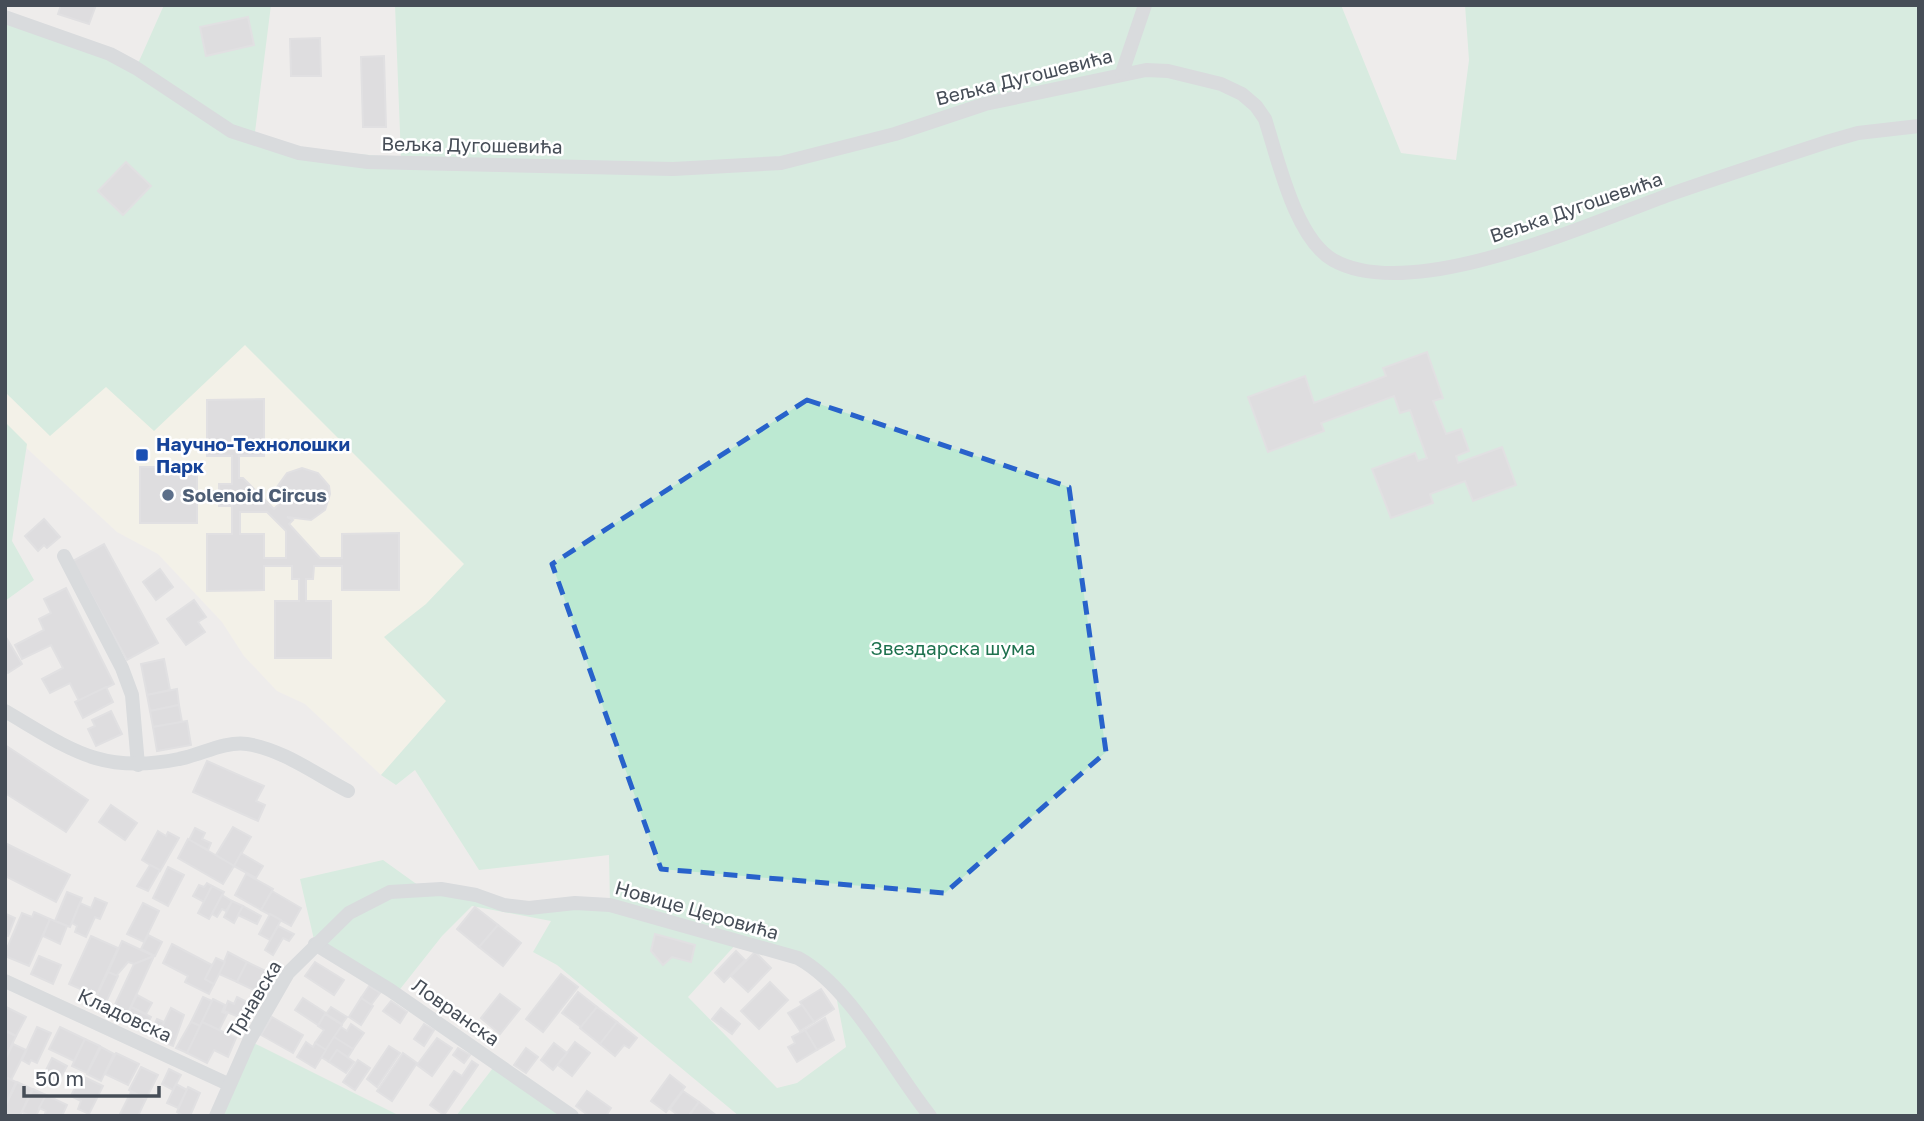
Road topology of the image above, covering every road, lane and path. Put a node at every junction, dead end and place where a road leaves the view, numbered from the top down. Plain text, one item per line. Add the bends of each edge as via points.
1 (1145, 5) edge
2 (5, 17) edge
3 (1122, 73) junction
4 (1919, 126) edge
5 (64, 556) dead end
6 (5, 711) edge
7 (138, 765) junction
8 (348, 791) dead end
9 (315, 944) junction
10 (5, 981) edge
11 (228, 1084) junction
12 (216, 1116) edge
13 (572, 1116) edge
14 (930, 1116) edge

1 - 3 street
2 - 3 street, Вељка Дугошевића via 110,54 231,131 299,153 368,162 673,169 780,163 895,134 985,103
3 - 4 street, Вељка Дугошевића via 1168,71 1242,94 1265,119 1307,236 1331,259 1382,274 1500,255 1830,141
5 - 7 street via 132,695
6 - 7 street via 81,754
7 - 8 street via 244,743 265,748
9 - 11 street, Трнавска via 288,973
9 - 13 street, Ловранска
9 - 14 street, Новице Церовића via 359,905 404,889 456,890 520,908 610,905 802,960 843,995
10 - 11 street, Кладовска
11 - 12 street, Трнавска

